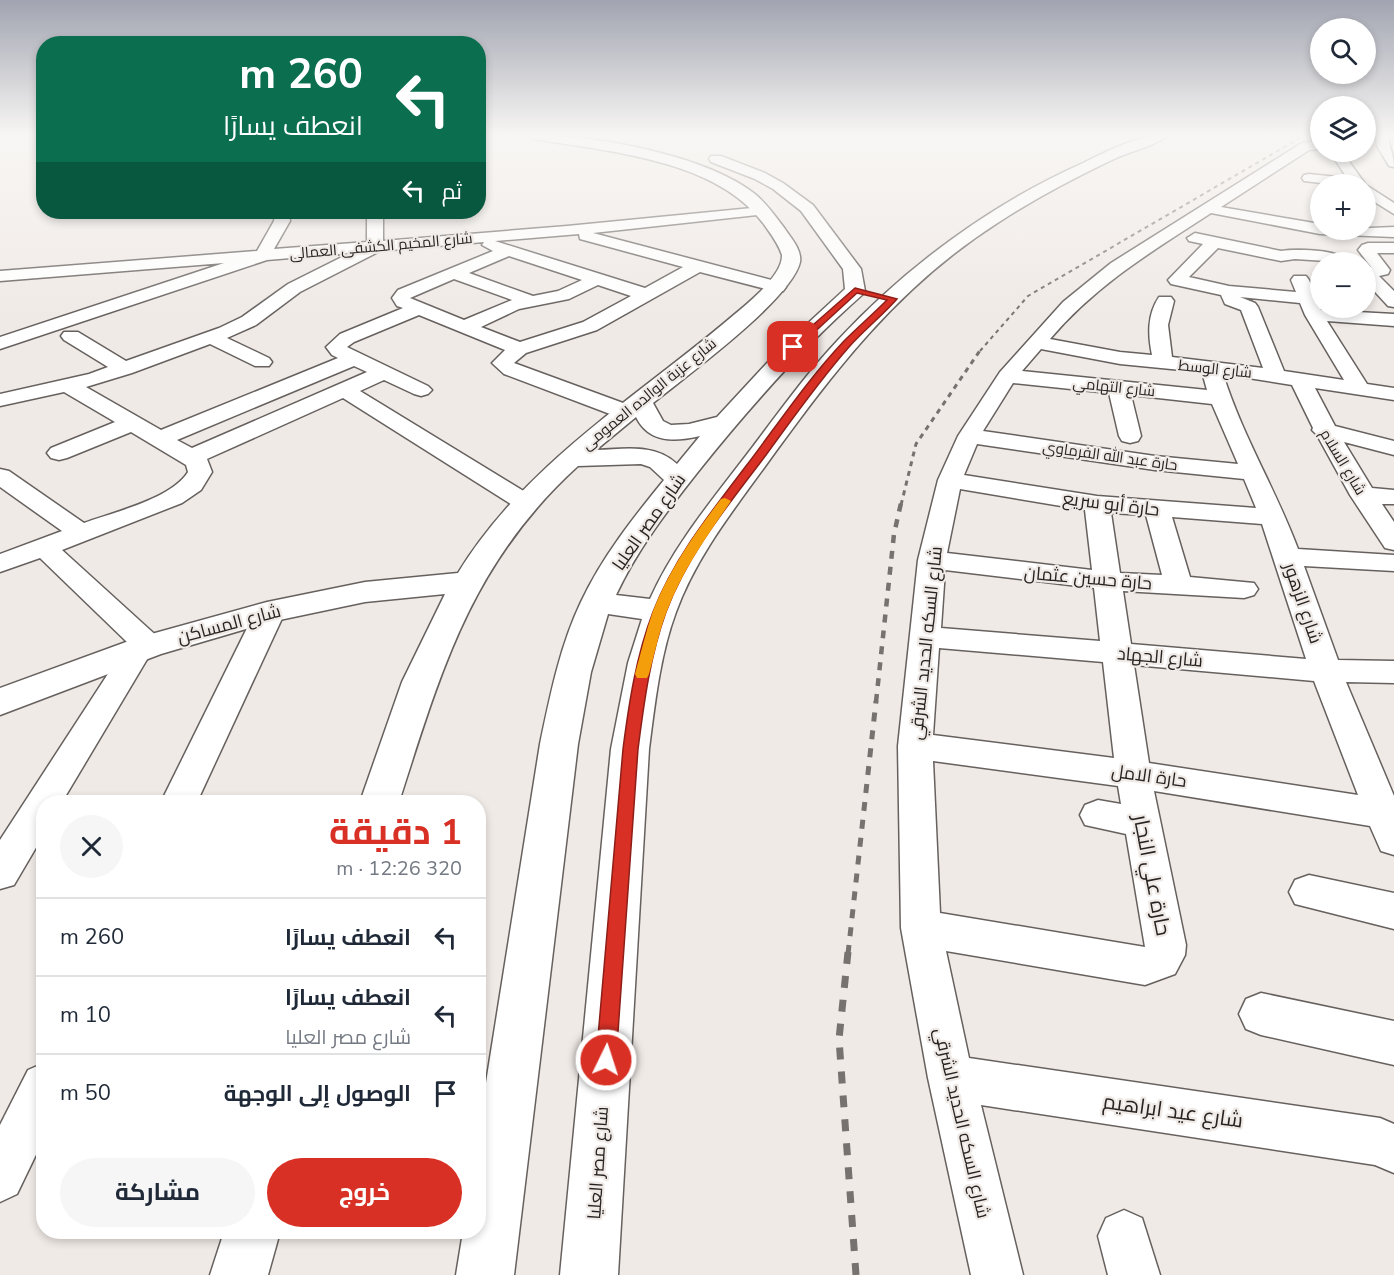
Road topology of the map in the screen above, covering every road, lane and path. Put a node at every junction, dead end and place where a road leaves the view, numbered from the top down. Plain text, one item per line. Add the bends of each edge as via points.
1 (745, 194) edge
2 (789, 194) edge
3 (1031, 194) edge
4 (1231, 194) edge
5 (1376, 198) edge
6 (1394, 210) edge
7 (762, 211) junction
8 (282, 219) edge
9 (375, 219) edge
10 (1376, 220) edge
11 (1190, 221) junction
12 (1394, 222) edge
13 (1310, 226) edge
14 (567, 231) junction
15 (1376, 231) edge
16 (1394, 232) edge
17 (469, 239) junction
18 (1331, 240) edge
19 (375, 247) junction
20 (1394, 248) edge
21 (1292, 250) junction
22 (507, 251) junction
23 (1204, 253) junction
24 (262, 256) junction
25 (698, 266) junction
26 (1214, 268) dead end
27 (453, 273) junction
28 (0, 276) edge
29 (597, 279) junction
30 (777, 287) junction
31 (1309, 288) edge
32 (855, 291) junction
33 (1230, 291) junction
34 (155, 292) junction
35 (647, 295) junction
36 (893, 299) junction
37 (1165, 301) dead end
38 (534, 302) junction
39 (1394, 302) edge
40 (419, 308) junction
41 (1316, 318) edge
42 (1362, 318) edge
43 (1394, 320) edge
44 (464, 327) junction
45 (71, 336) junction
46 (212, 338) junction
47 (1035, 342) junction
48 (0, 343) edge
49 (519, 349) junction
50 (355, 358) junction
51 (0, 360) edge
52 (262, 362) dead end
53 (1164, 364) junction
54 (1212, 367) junction
55 (125, 369) junction
56 (385, 372) junction
57 (1275, 375) junction
58 (1007, 376) junction
59 (1300, 379) junction
60 (68, 386) junction
61 (1118, 387) junction
62 (1360, 389) junction
63 (344, 390) junction
64 (421, 390) dead end
65 (1394, 394) edge
66 (1220, 398) junction
67 (0, 400) edge
68 (633, 407) junction
69 (725, 422) junction
70 (133, 423) junction
71 (1323, 430) junction
72 (969, 436) junction
73 (1130, 436) dead end
74 (160, 439) junction
75 (1394, 448) edge
76 (59, 453) dead end
77 (191, 457) junction
78 (568, 459) junction
79 (1252, 473) junction
80 (0, 476) edge
81 (679, 479) junction
82 (950, 480) junction
83 (1362, 495) junction
84 (1394, 497) edge
85 (526, 503) junction
86 (1097, 504) junction
87 (1157, 510) junction
88 (1273, 517) junction
89 (82, 533) junction
90 (1394, 542) edge
91 (44, 548) junction
92 (1288, 557) junction
93 (932, 560) junction
94 (1394, 563) edge
95 (0, 564) edge
96 (1109, 581) junction
97 (467, 582) junction
98 (1179, 586) junction
99 (1244, 589) dead end
100 (597, 602) junction
101 (660, 611) junction
102 (270, 612) junction
103 (926, 637) junction
104 (143, 649) junction
105 (1115, 653) junction
106 (1326, 671) junction
107 (1394, 672) edge
108 (0, 702) edge
109 (915, 746) junction
110 (1133, 774) junction
111 (50, 795) edge
112 (182, 795) edge
113 (382, 795) edge
114 (1098, 815) dead end
115 (36, 817) edge
116 (1142, 822) junction
117 (1390, 822) edge
118 (0, 873) edge
119 (1309, 892) dead end
120 (1394, 911) edge
121 (921, 928) junction
122 (1261, 1014) dead end
123 (1394, 1043) edge
124 (951, 1078) junction
125 (36, 1103) edge
126 (1394, 1149) edge
127 (0, 1177) edge
128 (250, 1239) edge
129 (239, 1275) edge
130 (485, 1275) edge
131 (589, 1275) edge
132 (997, 1275) edge

1 - 7 street, شارع عزبة الوالده العمومى
2 - 32 street, شارع عزبة الوالده العمومى via 807,208 848,262 855,276
3 - 36 street, شارع مصر العليا via 946,252
4 - 11 street, شارع السكه الحديد الشرقي
5 - 6 street
7 - 14 street, شارع المخيم الكشفى العمالى
7 - 30 street, شارع عزبة الوالده العمومى via 790,251 790,271
8 - 24 street
9 - 19 street
10 - 12 street
11 - 13 street via 1261,213
11 - 21 street via 1274,237
11 - 23 street
11 - 47 street, شارع السكه الحديد الشرقي via 1105,276
14 - 17 street, شارع المخيم الكشفى العمالى
14 - 25 street
15 - 16 street
17 - 19 street, شارع المخيم الكشفى العمالى
17 - 22 street
18 - 21 street via 1336,251
19 - 24 street, شارع المخيم الكشفى العمالى
19 - 46 street via 294,288 249,321
20 - 39 street via 1366,248 1382,269 1366,272
21 - 23 street via 1285,256 1239,247 1228,258
21 - 31 street
22 - 27 street
22 - 29 street
23 - 26 street
23 - 33 street via 1177,280
24 - 28 street, شارع المخيم الكشفى العمالى
24 - 34 street
25 - 30 street
25 - 35 street
27 - 38 street
27 - 40 street via 401,298
29 - 35 street
29 - 38 street via 562,295
30 - 68 street, شارع عزبة الوالده العمومى
31 - 33 street
32 - 36 street
32 - 69 street, شارع مصر العليا via 793,347
33 - 57 street via 1231,300 1249,307
34 - 45 street via 164,299 151,309
34 - 48 street
35 - 49 street via 590,326
36 - 101 street, شارع مصر العليا via 825,369 704,529
37 - 53 street via 1158,319
38 - 44 street via 505,308
40 - 44 street
40 - 50 street via 338,343 339,351
41 - 62 street
42 - 43 street
44 - 49 street
45 - 51 street
45 - 55 street
46 - 52 street
46 - 55 street
47 - 53 street, شارع الوسط
47 - 58 street, شارع السكه الحديد الشرقي
49 - 68 street via 505,359 505,367
50 - 56 street
50 - 74 street
53 - 54 street, شارع الوسط
54 - 57 street, شارع الوسط
54 - 66 street, شارع الزهور
55 - 60 street
56 - 63 street
56 - 64 street
57 - 59 street, شارع الوسط
58 - 61 street, شارع التهامي
58 - 72 street, شارع السكه الحديد الشرقي
59 - 62 street, شارع الوسط
59 - 71 street, شارع السلام
60 - 67 street
60 - 70 street
61 - 66 street, شارع التهامي
61 - 73 street
62 - 65 street, شارع الوسط
63 - 77 street
63 - 85 street
66 - 79 street, شارع الزهور
68 - 69 street via 653,426 669,433 690,432
68 - 78 street, شارع عزبة الوالده العمومى
69 - 81 street, شارع مصر العليا
70 - 74 street
70 - 76 street
71 - 75 street
71 - 83 street, شارع السلام
72 - 79 street, حارة عبد الله الفرماوي via 1143,462
72 - 82 street, شارع السكه الحديد الشرقي
74 - 77 street
77 - 89 street via 197,461 200,472 192,485 173,498
78 - 81 street via 643,456 659,461
78 - 85 street, شارع عزبة الوالده العمومى
79 - 88 street, شارع الزهور
80 - 89 street
81 - 100 street, شارع مصر العليا via 626,549
82 - 86 street, حارة أبو سريع
82 - 93 street, شارع السكه الحديد الشرقي
83 - 84 street
83 - 90 street, شارع السلام
85 - 97 street, شارع عزبة الوالده العمومى
86 - 87 street, حارة أبو سريع
86 - 96 street, حارة علي النجار
87 - 88 street, حارة أبو سريع
87 - 98 street
88 - 92 street, شارع الزهور
89 - 91 street
91 - 95 street
91 - 104 street
92 - 94 street
92 - 106 street, شارع الزهور
93 - 96 street, حارة حسين عثمان
93 - 103 street, شارع السكه الحديد الشرقي
96 - 98 street, حارة حسين عثمان
96 - 105 street, حارة علي النجار
97 - 102 street, شارع المساكن via 365,592
97 - 113 street, شارع عزبة الوالده العمومى via 435,642 411,702
98 - 99 street, حارة حسين عثمان
100 - 101 street
100 - 130 street, شارع مصر العليا via 568,691 559,744
101 - 131 street, شارع مصر العليا via 637,698 630,749
102 - 104 street, شارع المساكن
102 - 112 street
103 - 105 street, شارع الجهاد
103 - 109 street, شارع السكه الحديد الشرقي
104 - 108 street, شارع المساكن
104 - 111 street
105 - 106 street, شارع الجهاد
105 - 110 street, حارة علي النجار
106 - 107 street, شارع الجهاد
106 - 117 street, شارع الزهور
109 - 110 street, حارة الامل
109 - 121 street, شارع السكه الحديد الشرقي
110 - 116 street, حارة علي النجار
110 - 117 street, حارة الامل
114 - 116 street
115 - 118 street
116 - 121 street, حارة علي النجار via 1167,950 1165,958 1157,964 1145,966
119 - 120 street
121 - 124 street, شارع السكه الحديد الشرقي
122 - 123 street
124 - 126 street, شارع عيد ابراهيم via 1380,1142
124 - 132 street, شارع السكه الحديد الشرقي
125 - 127 street
128 - 129 street

